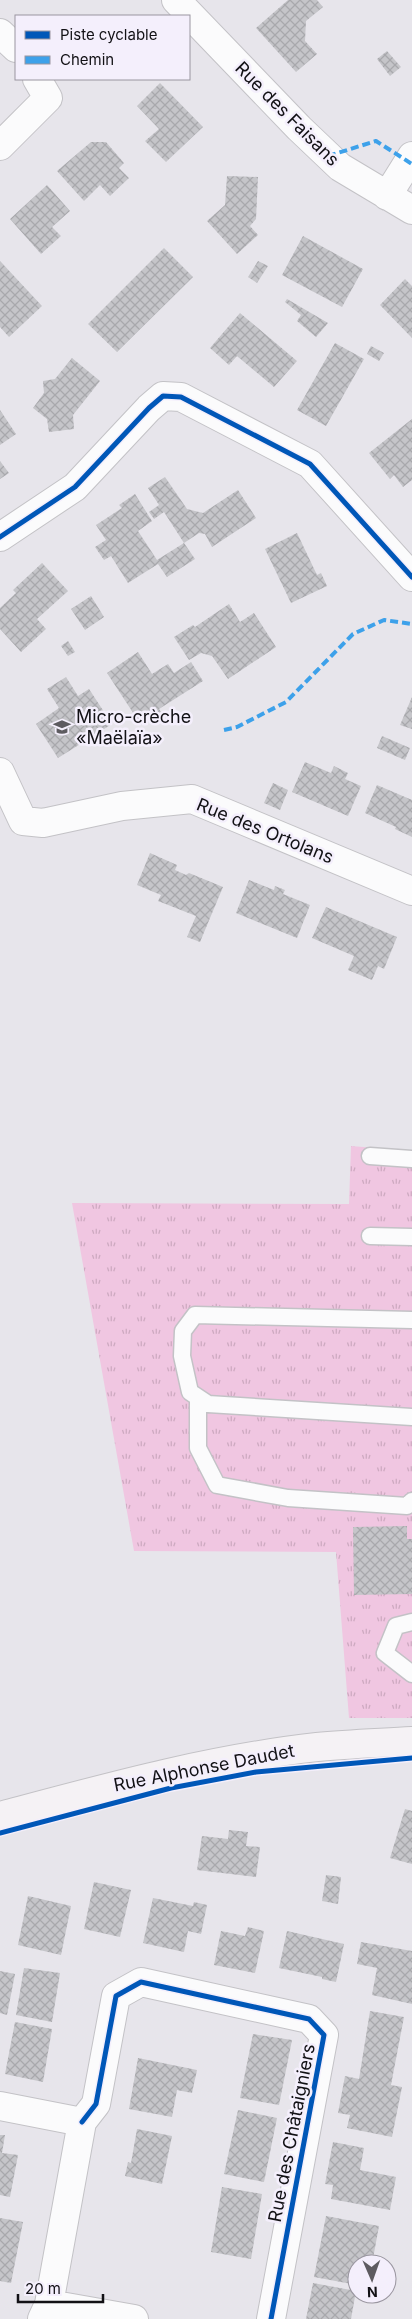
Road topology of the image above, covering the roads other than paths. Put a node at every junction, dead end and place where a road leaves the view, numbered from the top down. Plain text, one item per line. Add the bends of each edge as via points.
1 (176, 0) edge
2 (0, 33) edge
3 (15, 47) edge
4 (38, 80) edge
5 (0, 146) edge
6 (412, 156) edge
7 (387, 196) junction
8 (412, 210) edge
9 (0, 537) edge
10 (412, 577) edge
11 (0, 772) edge
12 (412, 891) edge
13 (370, 1156) dead end
14 (412, 1158) edge
15 (370, 1236) dead end
16 (412, 1237) edge
17 (412, 1320) edge
18 (198, 1398) junction
19 (412, 1416) edge
20 (412, 1501) edge
21 (412, 1622) edge
22 (412, 1674) edge
23 (412, 1741) edge
24 (0, 1816) edge
25 (0, 2106) edge
26 (82, 2122) junction
27 (46, 2311) edge
28 (134, 2319) edge
29 (271, 2319) edge

1 - 7 street, Rue des Faisans via 340,168
2 - 3 street
4 - 5 street via 48,98
6 - 7 street
7 - 8 street, Rue des Faisans
9 - 10 street via 75,487 163,396 181,397 310,464
11 - 12 street, Rue des Ortolans via 24,821 43,823 122,806 192,800
13 - 14 lane
15 - 16 lane
17 - 18 lane via 195,1315 182,1331 182,1356 190,1392
18 - 19 lane via 208,1404
18 - 20 lane via 198,1448 217,1485 288,1498 406,1506
21 - 22 lane via 396,1626 385,1653
23 - 24 street, Rue Alphonse Daudet via 317,1747 230,1760 146,1777
25 - 26 street
26 - 27 street, Rue des Châtaigniers
26 - 29 street, Rue des Châtaigniers via 96,2104 116,1996 141,1982 309,2018 324,2035
27 - 28 street, Rue des Châtaigniers

